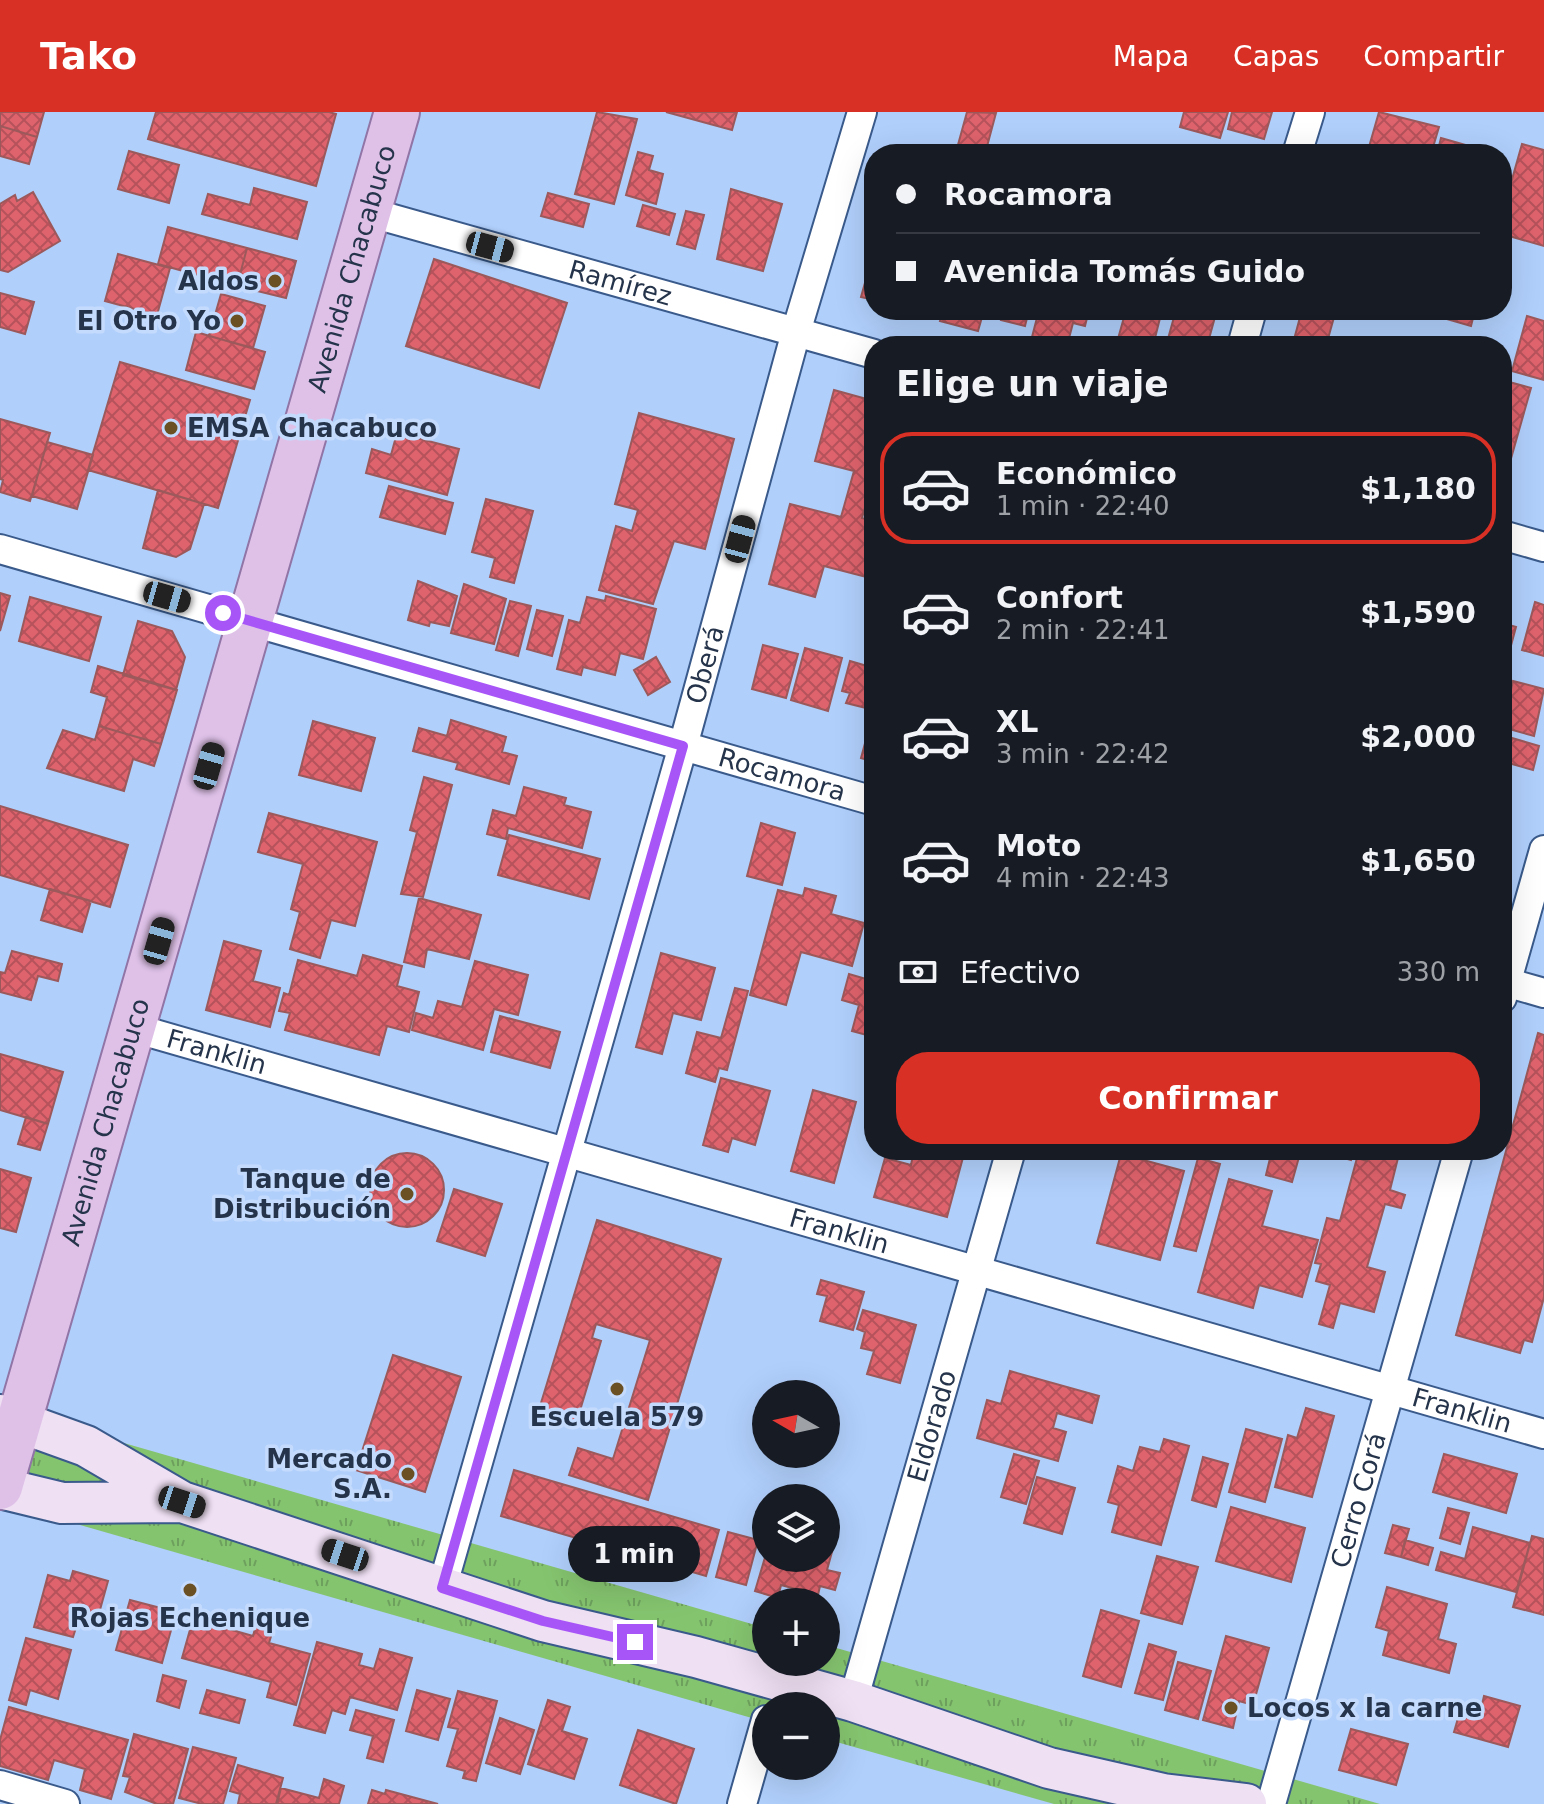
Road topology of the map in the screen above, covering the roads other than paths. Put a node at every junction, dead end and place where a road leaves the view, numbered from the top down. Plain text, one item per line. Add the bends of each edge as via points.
1 (397, 112) edge
2 (862, 112) edge
3 (1310, 112) edge
4 (1300, 144) edge
5 (368, 212) junction
6 (796, 332) junction
7 (864, 351) edge
8 (1512, 538) edge
9 (1544, 547) edge
10 (0, 549) edge
11 (251, 621) junction
12 (683, 746) junction
13 (864, 798) edge
14 (1544, 850) edge
15 (1512, 957) edge
16 (1512, 988) edge
17 (1544, 993) edge
18 (134, 1028) junction
19 (566, 1154) junction
20 (1008, 1160) edge
21 (1456, 1160) edge
22 (976, 1271) junction
23 (1390, 1390) junction
24 (11, 1418) edge
25 (1544, 1434) edge
26 (0, 1488) edge
27 (182, 1502) junction
28 (442, 1588) junction
29 (770, 1692) edge
30 (840, 1700) edge
31 (853, 1701) junction
32 (752, 1769) edge
33 (0, 1785) edge
34 (65, 1804) edge
35 (742, 1804) edge
36 (1246, 1804) edge
37 (1271, 1804) edge

1 - 5 main road, Avenida Chacabuco
2 - 6 street, Oberá
3 - 4 street
5 - 6 street, Ramírez
5 - 11 main road, Avenida Chacabuco
6 - 7 street, Ramírez
6 - 12 street, Oberá
8 - 9 street
10 - 11 street, Rocamora
11 - 12 street, Rocamora
11 - 18 main road, Avenida Chacabuco
12 - 13 street, Rocamora
12 - 19 street, Oberá
14 - 15 street
16 - 17 street
18 - 19 street, Franklin
18 - 24 main road, Avenida Chacabuco
19 - 22 street, Franklin
19 - 28 street, Oberá
20 - 22 street, Eldorado
21 - 23 street, Cerro Corá
22 - 23 street, Franklin
22 - 31 street, Eldorado
23 - 25 street, Franklin
23 - 37 street, Cerro Corá
24 - 26 main road, Avenida Chacabuco
24 - 27 main road via 86,1446
26 - 27 main road via 62,1503
27 - 28 main road
28 - 29 main road via 543,1621 696,1657
30 - 31 main road
31 - 36 main road via 1049,1768 1163,1794
32 - 35 street
33 - 34 street

